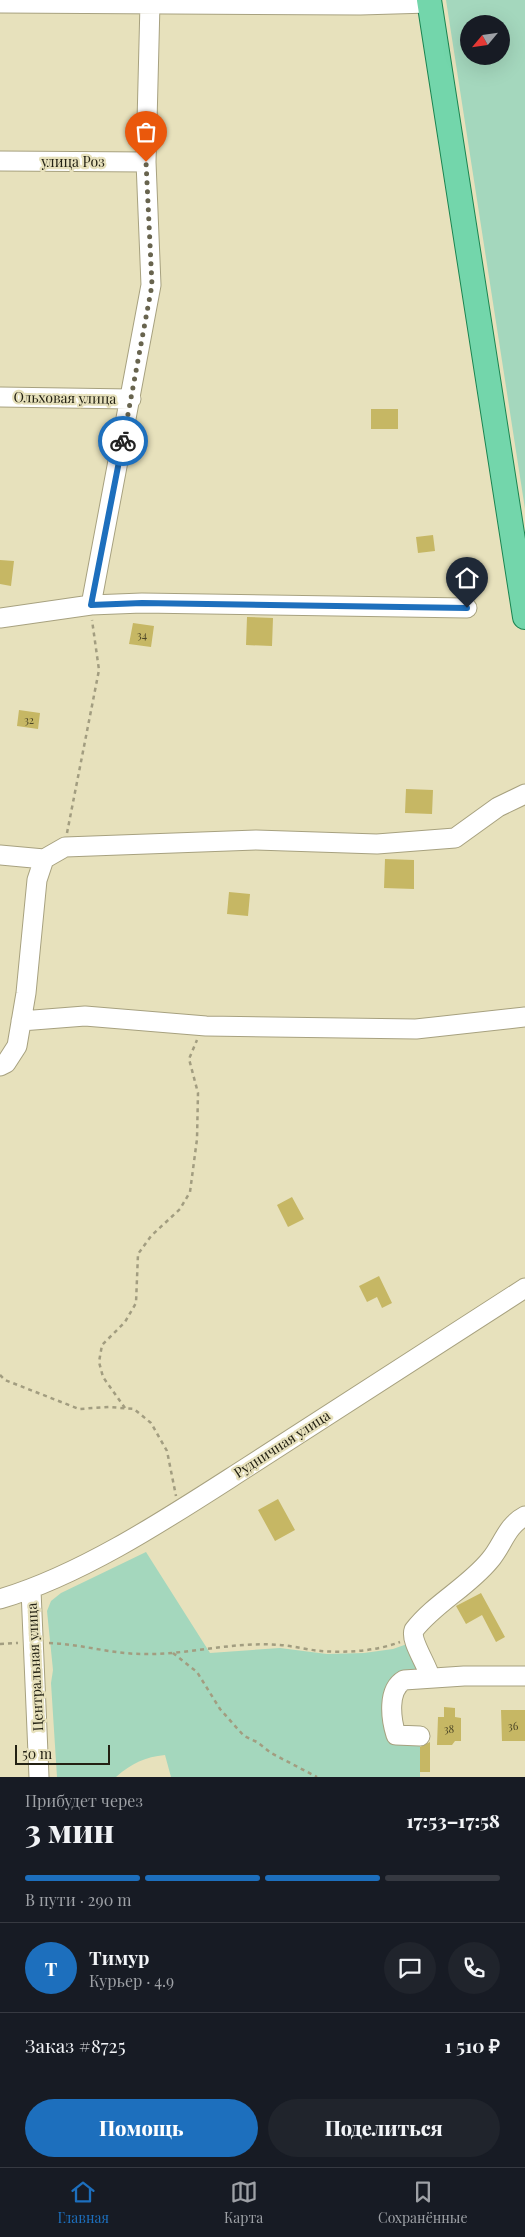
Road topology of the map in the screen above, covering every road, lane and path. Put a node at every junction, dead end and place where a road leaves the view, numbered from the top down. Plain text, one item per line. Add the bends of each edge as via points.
1 (429, 1) edge
2 (0, 2) edge
3 (150, 3) junction
4 (0, 161) edge
5 (146, 162) junction
6 (0, 397) edge
7 (131, 399) junction
8 (91, 605) junction
9 (467, 608) dead end
10 (525, 617) edge
11 (0, 618) edge
12 (525, 794) edge
13 (65, 847) junction
14 (0, 855) edge
15 (44, 858) junction
16 (525, 1017) edge
17 (21, 1021) junction
18 (206, 1026) junction
19 (0, 1066) edge
20 (525, 1288) edge
21 (0, 1375) edge
22 (125, 1408) junction
23 (178, 1510) junction
24 (525, 1516) edge
25 (31, 1590) junction
26 (0, 1599) edge
27 (413, 1639) junction
28 (35, 1642) junction
29 (172, 1652) junction
30 (525, 1676) edge
31 (430, 1677) junction
32 (420, 1736) dead end
33 (39, 1777) edge
34 (317, 1777) edge

1 - 3 street via 360,6
1 - 10 main road
2 - 3 street
3 - 5 street
4 - 5 street, улица Роз
5 - 7 street via 152,285
6 - 7 street, Ольховая улица
7 - 8 street
8 - 9 street
8 - 11 street
8 - 13 path via 99,670
12 - 13 street via 498,807 455,838 377,844 256,840
13 - 15 street
14 - 15 street
15 - 17 street via 37,880
16 - 18 street via 416,1028
17 - 18 street via 85,1016
17 - 19 street via 17,1046 6,1063
18 - 22 path via 189,1059 198,1093 197,1139 190,1192 180,1209 151,1236 138,1254 136,1303 124,1322 102,1345 99,1362 102,1377
20 - 23 street, Рудничная улица
21 - 22 path via 5,1380 79,1409
22 - 23 path via 134,1409 151,1423 167,1451
23 - 25 street, Рудничная улица via 108,1551
24 - 27 street via 509,1529 485,1566 417,1626
25 - 26 street, Центральная улица
25 - 28 street, Центральная улица
27 - 29 path via 352,1650 324,1651 280,1645
27 - 31 street
28 - 29 path via 97,1647 117,1653
28 - 33 street, Центральная улица
29 - 34 path via 197,1672 225,1715 244,1736
30 - 31 street
31 - 32 street via 404,1680 393,1694 392,1717 396,1735

